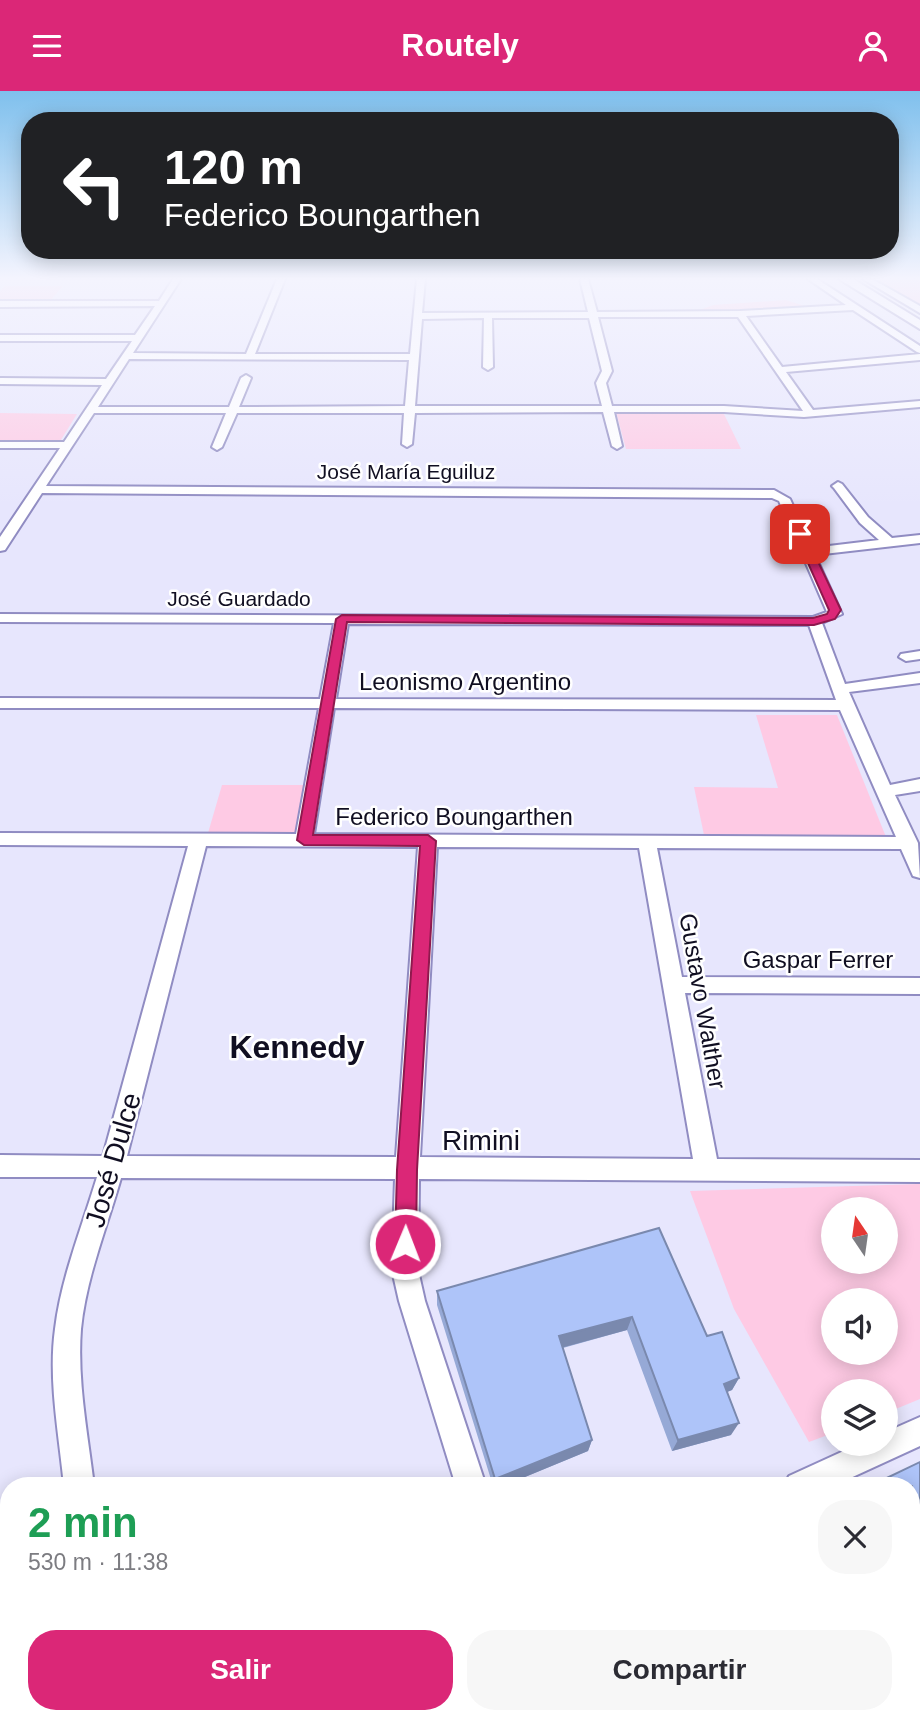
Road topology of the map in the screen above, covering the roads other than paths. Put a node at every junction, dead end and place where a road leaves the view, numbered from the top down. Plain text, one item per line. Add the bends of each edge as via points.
1 (488, 355) edge
2 (603, 355) edge
3 (769, 355) edge
4 (124, 356) joint
5 (249, 356) joint
6 (920, 357) edge
7 (415, 358) joint
8 (488, 366) dead end
9 (780, 370) junction
10 (247, 377) dead end
11 (0, 381) edge
12 (107, 382) junction
13 (920, 404) edge
14 (89, 410) junction
15 (606, 410) junction
16 (233, 411) junction
17 (410, 411) junction
18 (810, 414) junction
19 (0, 445) edge
20 (66, 445) junction
21 (407, 445) dead end
22 (617, 446) dead end
23 (217, 447) dead end
24 (838, 486) dead end
25 (38, 489) junction
26 (920, 540) edge
27 (890, 543) junction
28 (0, 547) edge
29 (808, 552) junction
30 (0, 618) edge
31 (342, 619) junction
32 (814, 621) junction
33 (920, 678) edge
34 (843, 697) junction
35 (0, 703) edge
36 (327, 704) junction
37 (920, 785) edge
38 (885, 791) junction
39 (0, 839) edge
40 (199, 839) junction
41 (304, 840) junction
42 (428, 841) junction
43 (647, 842) junction
44 (909, 843) junction
45 (920, 871) edge
46 (675, 985) junction
47 (920, 986) edge
48 (0, 1166) edge
49 (112, 1167) junction
50 (407, 1170) junction
51 (707, 1170) junction
52 (920, 1171) edge
53 (920, 1431) edge
54 (78, 1477) edge
55 (468, 1477) edge
56 (819, 1477) edge

1 - 8 street
2 - 15 street via 607,371 601,383
3 - 9 street
4 - 5 street
4 - 12 street
5 - 7 street
6 - 9 street
7 - 17 street
9 - 18 street
10 - 16 street
11 - 12 street
12 - 14 street
13 - 18 street
14 - 16 street
14 - 20 street
15 - 17 street
15 - 18 street
15 - 22 street
16 - 17 street
16 - 23 street
17 - 21 street
19 - 20 street
20 - 25 street
24 - 27 street via 864,520
25 - 28 street
25 - 29 street, José María Eguiluz via 774,494 783,499
26 - 27 street
27 - 29 street
29 - 32 street via 835,610
30 - 31 street, José Guardado
31 - 32 street, José Guardado
31 - 36 street
32 - 34 street
33 - 34 street, Leonismo Argentino
34 - 36 street, Leonismo Argentino
34 - 38 street
35 - 36 street, Leonismo Argentino
36 - 41 street
37 - 38 street
38 - 44 street
39 - 40 street, Federico Boungarthen
40 - 41 street, Federico Boungarthen
40 - 49 street, José Dulce
41 - 42 street, Federico Boungarthen
42 - 43 street, Federico Boungarthen
42 - 50 street
43 - 44 street, Federico Boungarthen
43 - 46 street, Gustavo Walther
44 - 45 street
46 - 47 street, Gaspar Ferrer
46 - 51 street, Gustavo Walther
48 - 49 street, Rimini
49 - 50 street, Rimini
49 - 54 street, José Dulce via 68,1329 67,1367
50 - 51 street, Rimini
50 - 55 street via 405,1270
51 - 52 street, Rimini
53 - 56 street

